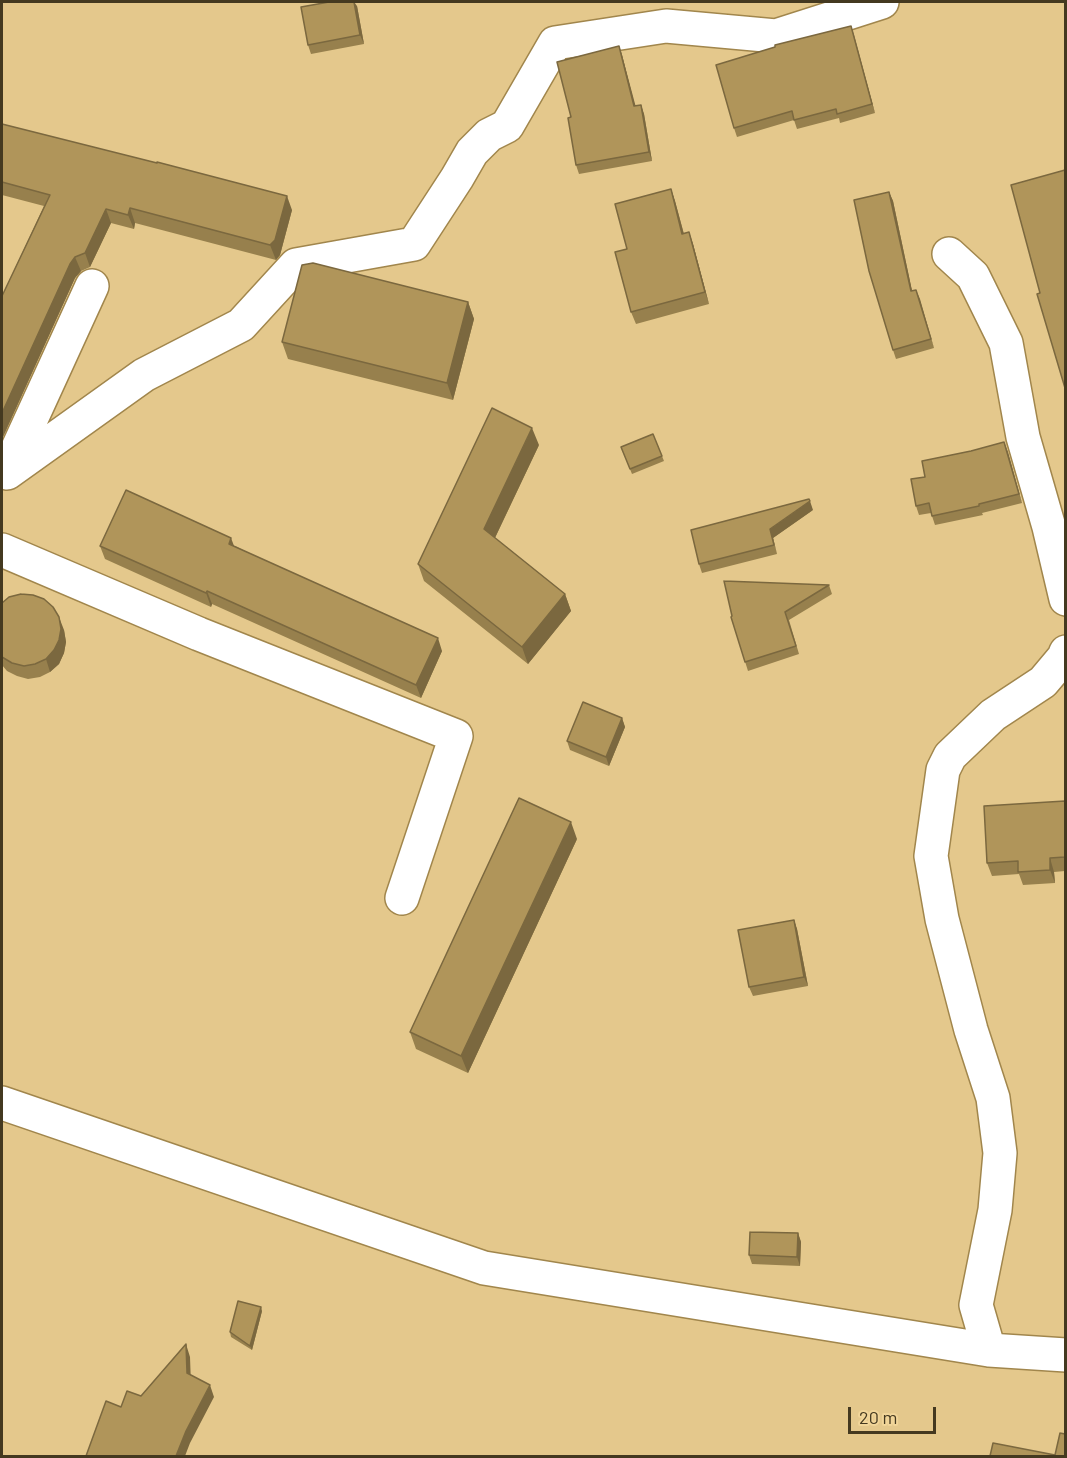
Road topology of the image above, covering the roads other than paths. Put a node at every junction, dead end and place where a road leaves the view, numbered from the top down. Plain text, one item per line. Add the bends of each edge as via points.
1 (882, 2) edge
2 (949, 254) dead end
3 (92, 286) dead end
4 (4, 479) edge
5 (2, 550) edge
6 (1065, 599) edge
7 (1065, 652) edge
8 (402, 898) dead end
9 (2, 1103) edge
10 (989, 1350) junction
11 (1065, 1355) edge

1 - 4 street via 776,36 666,26 555,42 507,126 489,135 472,152 414,244 296,265 241,325 144,375
2 - 6 street via 972,276 1006,343 1023,437
3 - 4 street
5 - 8 street via 199,634 456,736
7 - 10 street via 1043,682 993,715 950,756 943,770 930,856 971,1030 993,1098 1000,1153 976,1305
9 - 10 street via 483,1268
10 - 11 street

